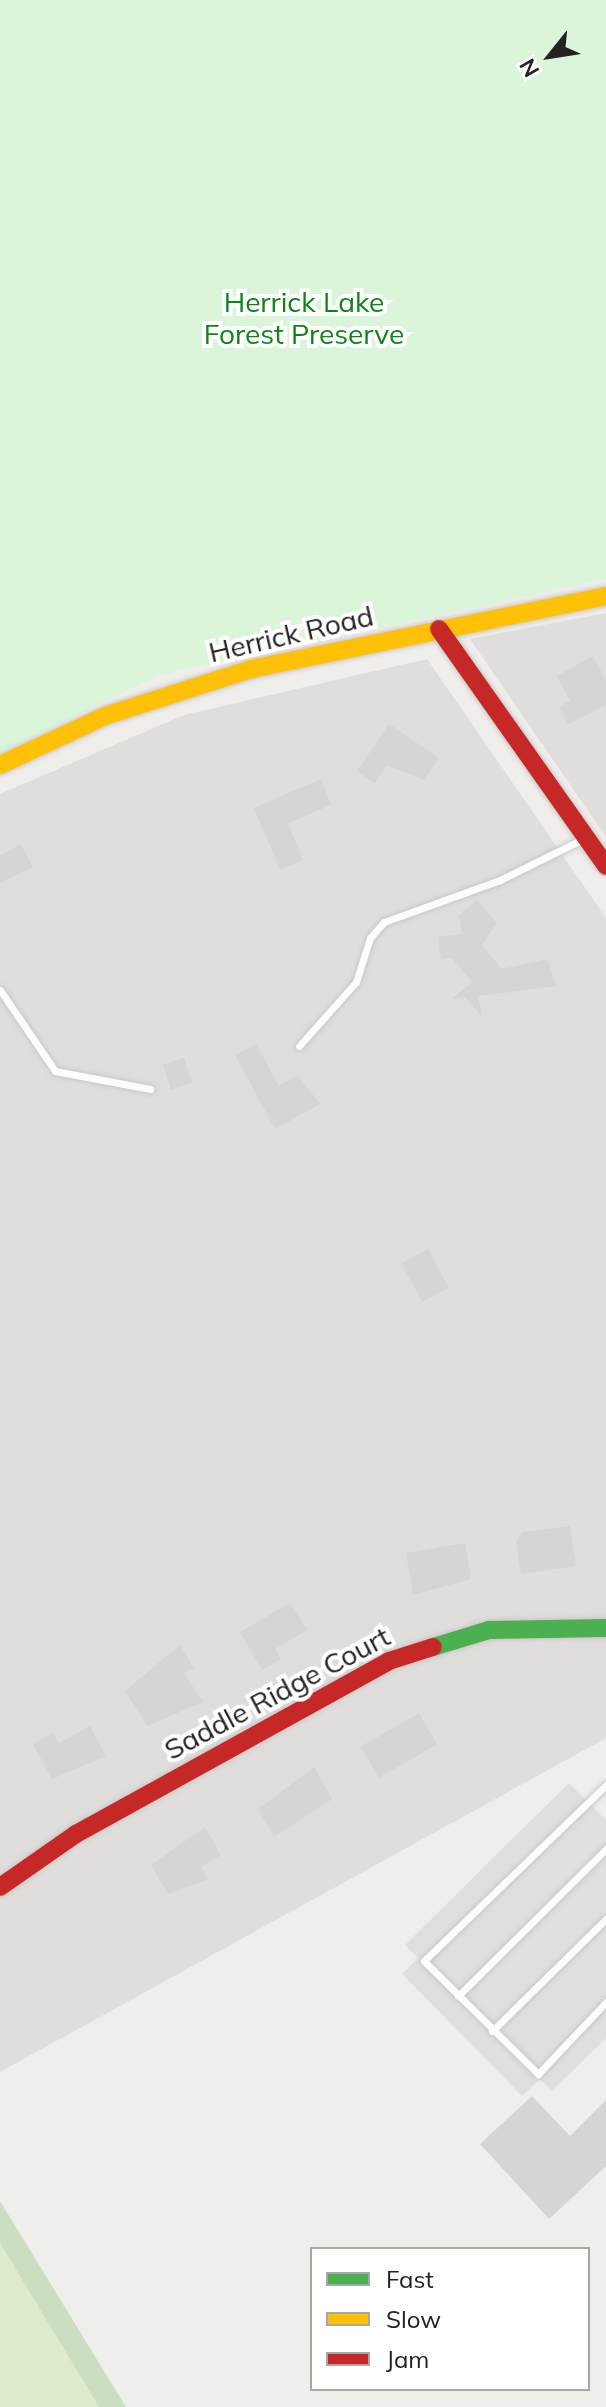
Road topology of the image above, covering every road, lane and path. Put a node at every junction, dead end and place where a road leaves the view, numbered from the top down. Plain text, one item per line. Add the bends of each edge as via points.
1 (606, 596) edge
2 (439, 629) junction
3 (0, 765) edge
4 (587, 837) junction
5 (606, 866) edge
6 (0, 990) edge
7 (299, 1046) dead end
8 (150, 1089) dead end
9 (606, 1628) edge
10 (606, 1785) edge
11 (606, 1849) edge
12 (0, 1887) edge
13 (606, 1919) edge
14 (458, 1996) junction
15 (606, 2002) edge
16 (492, 2031) junction

1 - 2 street, Herrick Road
2 - 3 street, Herrick Road via 189,687
2 - 4 street
4 - 5 street
4 - 7 lane via 500,880 384,922 370,938 356,982
6 - 8 lane via 55,1071
9 - 12 street, Saddle Ridge Court via 489,1630 389,1661 76,1834
10 - 14 lane via 424,1961
11 - 14 lane
13 - 16 lane
14 - 16 lane
15 - 16 lane via 538,2074

